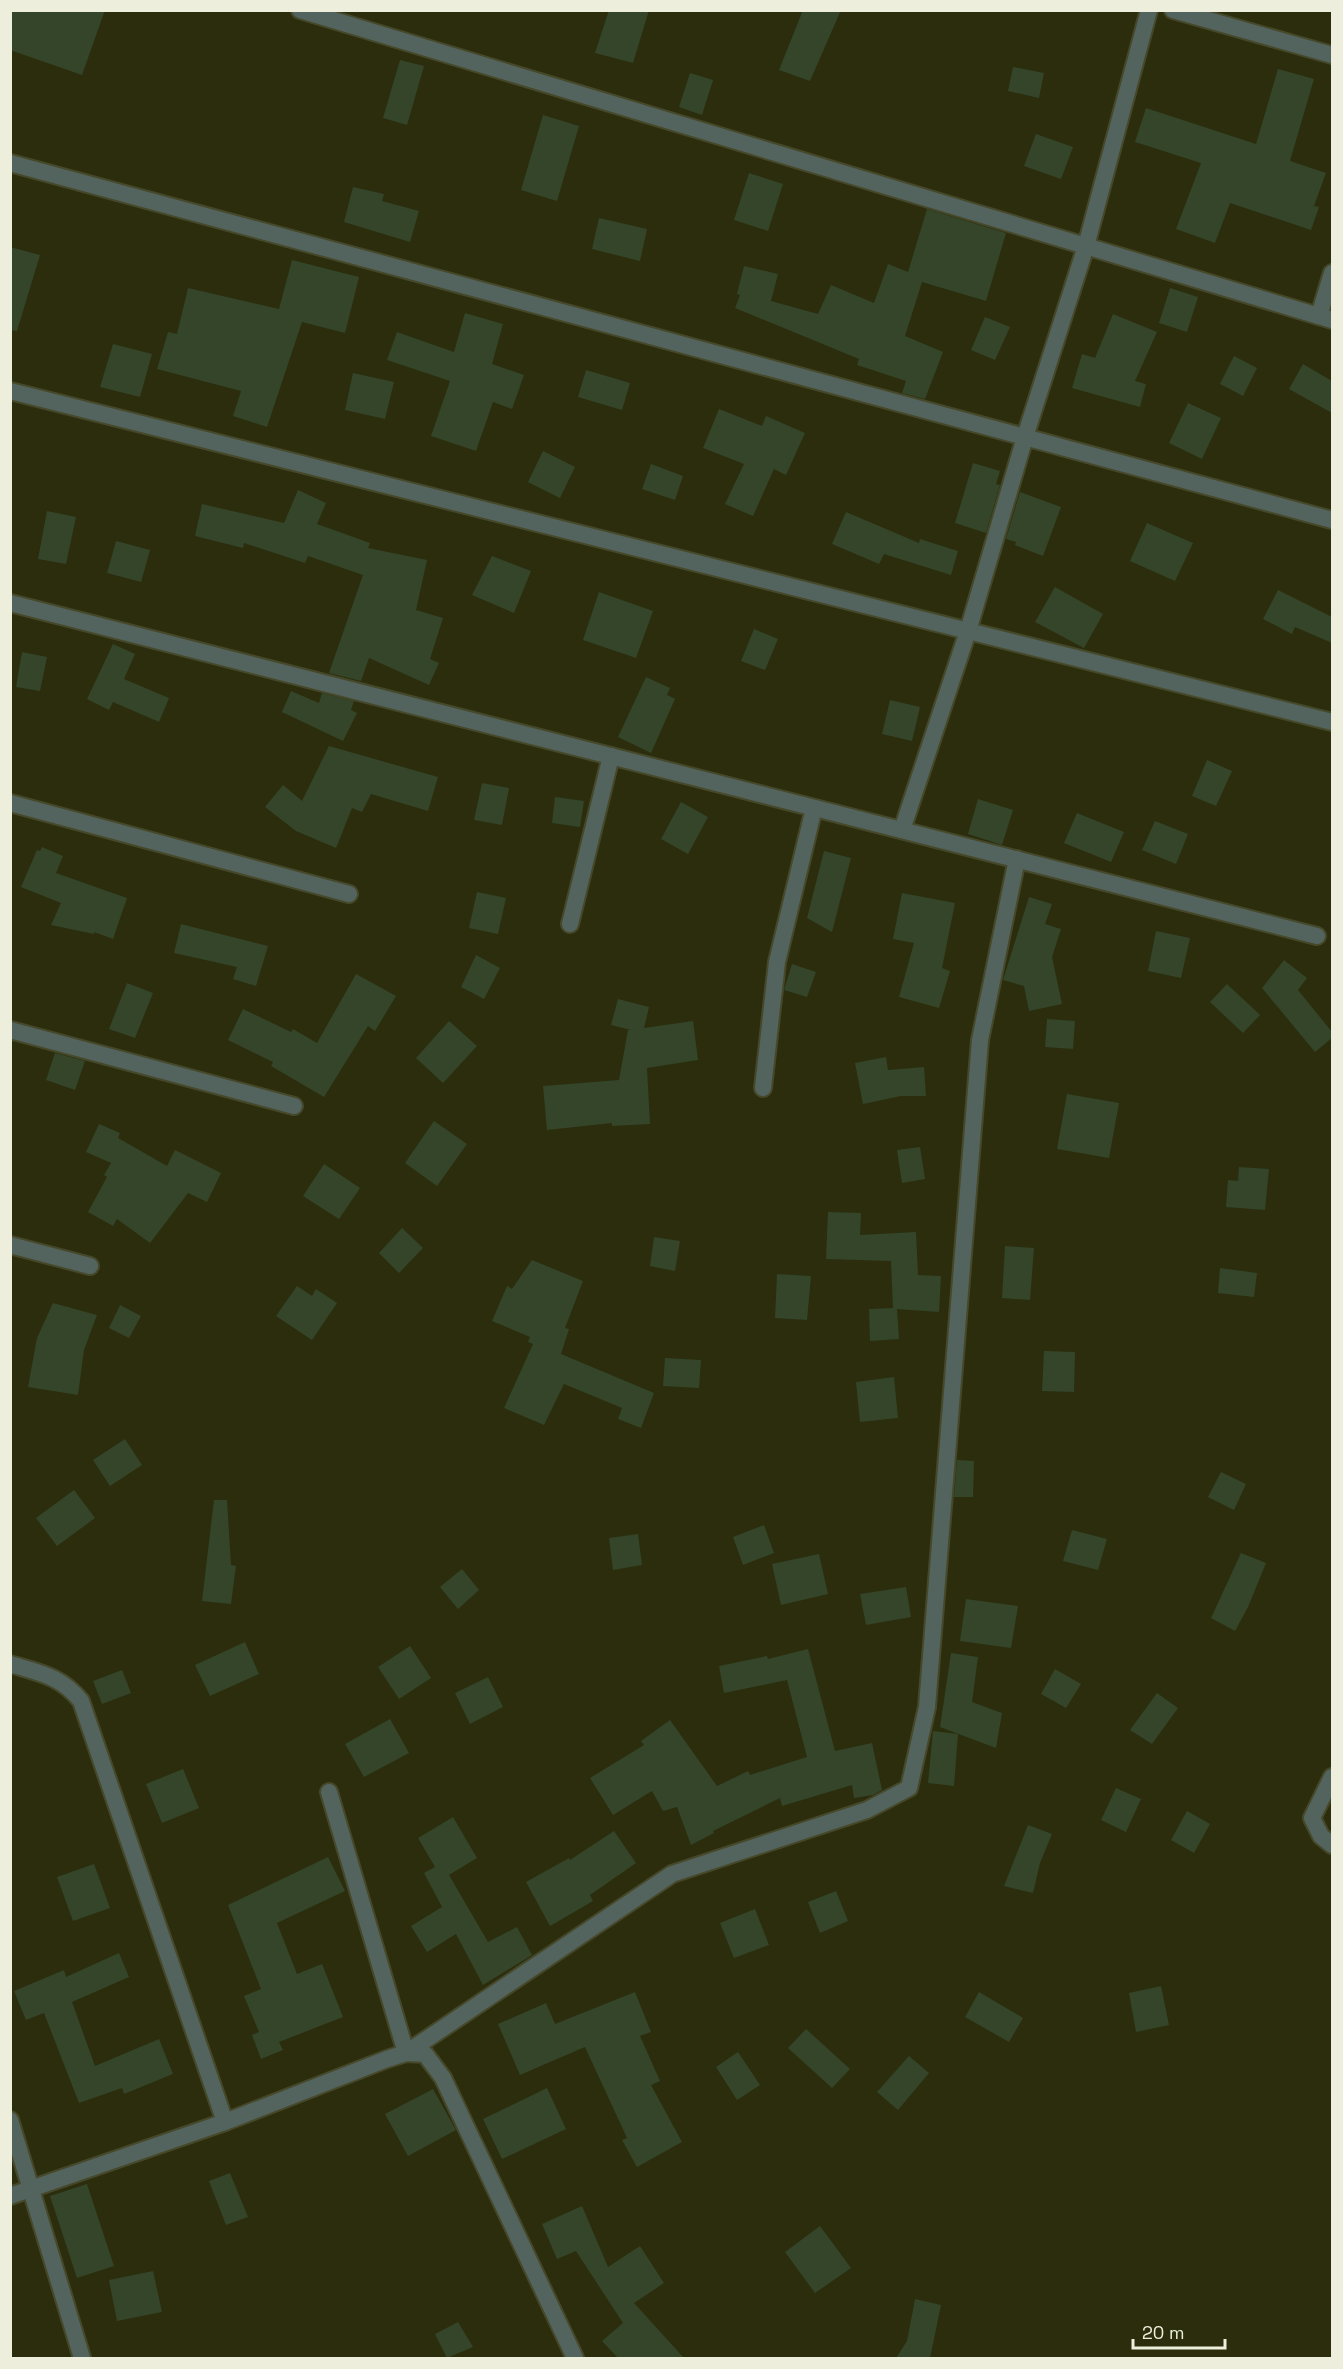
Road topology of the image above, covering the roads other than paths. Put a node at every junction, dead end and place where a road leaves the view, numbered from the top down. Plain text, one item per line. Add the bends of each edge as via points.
1 (300, 10) edge
2 (1149, 10) edge
3 (1173, 10) edge
4 (1332, 55) edge
5 (10, 163) edge
6 (1086, 246) junction
7 (1332, 273) edge
8 (1326, 318) edge
9 (10, 390) edge
10 (1025, 437) junction
11 (1332, 520) edge
12 (10, 603) edge
13 (968, 631) junction
14 (1332, 722) edge
15 (611, 756) junction
16 (10, 802) edge
17 (814, 808) junction
18 (902, 830) junction
19 (1017, 859) junction
20 (350, 894) dead end
21 (570, 924) dead end
22 (1317, 936) dead end
23 (10, 1030) edge
24 (763, 1088) dead end
25 (294, 1106) dead end
26 (10, 1245) edge
27 (90, 1266) dead end
28 (10, 1665) edge
29 (1332, 1777) edge
30 (329, 1792) dead end
31 (1332, 1845) edge
32 (406, 2053) junction
33 (10, 2120) edge
34 (225, 2122) junction
35 (32, 2187) junction
36 (10, 2196) edge
37 (82, 2358) edge
38 (575, 2358) edge

1 - 6 street
2 - 6 street
3 - 4 street
5 - 10 street
6 - 8 street
6 - 10 street
7 - 8 street
9 - 13 street
10 - 11 street
10 - 13 street
12 - 15 street
13 - 14 street
13 - 18 street
15 - 17 street
15 - 21 street
16 - 20 street
17 - 18 street
17 - 24 street via 777,962
18 - 19 street
19 - 22 street
19 - 32 street via 980,1040 927,1707 909,1788 867,1810 672,1874
23 - 25 street
26 - 27 street
28 - 34 street via 63,1682 81,1701
29 - 31 street via 1312,1818 1321,1836
30 - 32 street
32 - 34 street
32 - 38 street via 425,2054 443,2078
33 - 35 street
34 - 35 street
35 - 36 street
35 - 37 street

